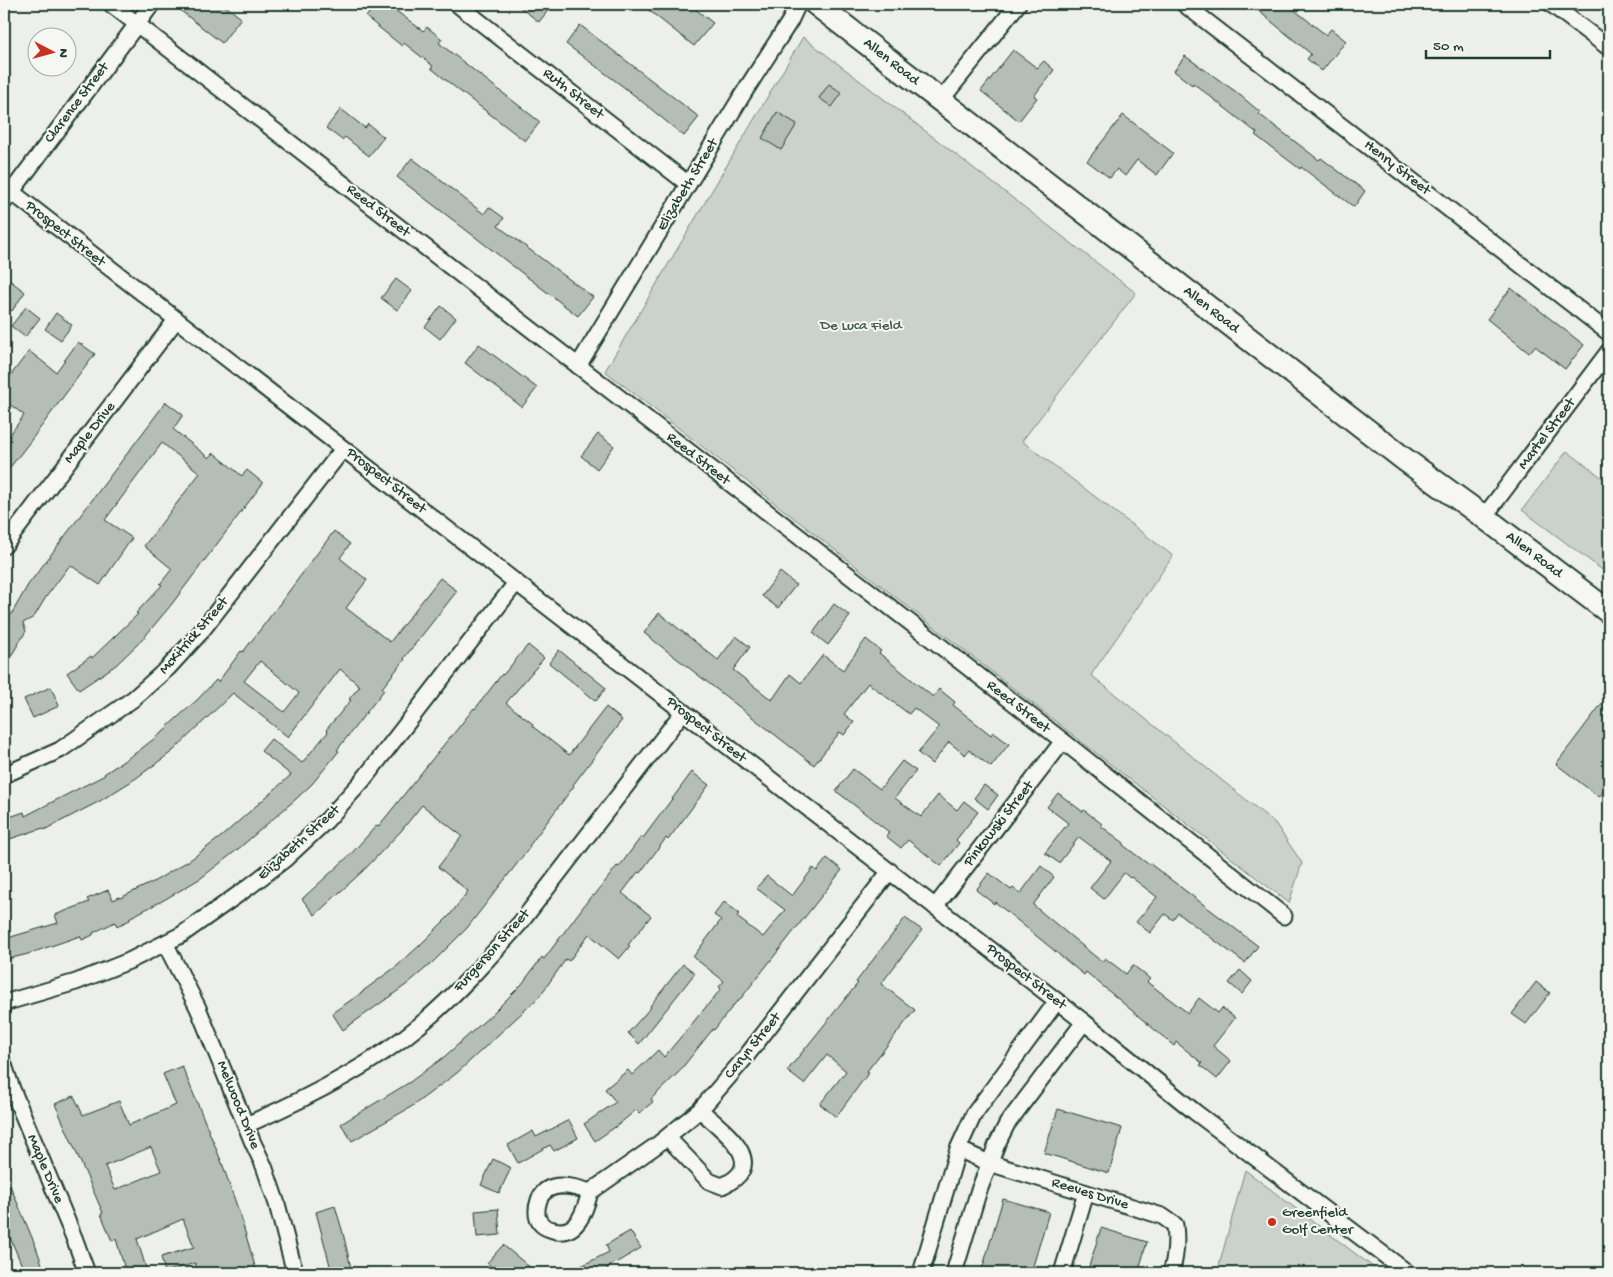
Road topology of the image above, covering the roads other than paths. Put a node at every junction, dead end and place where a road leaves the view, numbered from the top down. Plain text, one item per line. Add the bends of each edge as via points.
1 (111, 4) edge
2 (152, 4) edge
3 (457, 4) edge
4 (798, 4) edge
5 (816, 4) edge
6 (1018, 4) edge
7 (1184, 4) edge
8 (1551, 4) edge
9 (136, 24) junction
10 (1609, 48) edge
11 (941, 100) junction
12 (688, 184) junction
13 (6, 193) edge
14 (176, 320) junction
15 (1609, 333) edge
16 (1609, 351) edge
17 (578, 366) junction
18 (343, 449) junction
19 (1484, 517) junction
20 (4, 546) edge
21 (516, 582) junction
22 (1609, 612) edge
23 (683, 712) junction
24 (1062, 741) junction
25 (4, 775) edge
26 (890, 871) junction
27 (935, 907) junction
28 (1284, 916) dead end
29 (165, 943) junction
30 (1057, 1002) junction
31 (4, 1003) edge
32 (1084, 1022) junction
33 (4, 1065) edge
34 (700, 1110) junction
35 (246, 1125) junction
36 (667, 1137) junction
37 (958, 1149) junction
38 (990, 1163) junction
39 (590, 1192) dead end
40 (1086, 1193) junction
41 (87, 1273) edge
42 (295, 1273) edge
43 (921, 1273) edge
44 (954, 1273) edge
45 (1062, 1273) edge
46 (1171, 1273) edge
47 (1408, 1273) edge

1 - 9 street, Reed Street
2 - 9 street, Clarence Street
3 - 12 street, Ruth Street
4 - 12 street, Elizabeth Street
5 - 11 main road, Allen Road
6 - 11 street
7 - 15 street, Henry Street
8 - 10 street
9 - 13 street, Clarence Street
9 - 17 street, Reed Street
11 - 19 main road, Allen Road via 1404,459
12 - 17 street, Elizabeth Street
13 - 14 street, Prospect Street
14 - 18 street, Prospect Street
14 - 20 street, Maple Drive
16 - 19 street, Martel Street
17 - 24 street, Reed Street
18 - 21 street, Prospect Street
18 - 25 street, McKitrick Street via 200,633 168,668 133,699 60,750
19 - 22 main road, Allen Road
21 - 23 street, Prospect Street
21 - 29 street, Elizabeth Street via 363,780 327,820 286,859 181,935
23 - 26 street, Prospect Street
23 - 35 street, Furgerson Street via 492,956 427,1019 393,1046 336,1081
24 - 27 street, Pinkowski Street
24 - 28 street, Reed Street
26 - 27 street, Prospect Street
26 - 34 street, Caryn Street
27 - 30 street, Prospect Street
29 - 31 street, Elizabeth Street via 76,982
29 - 35 street, Melwood Drive via 198,1008
30 - 32 street, Prospect Street
30 - 37 street via 974,1114
32 - 38 street via 1006,1124
32 - 47 street, Prospect Street via 1195,1112
33 - 41 street, Maple Drive
34 - 36 street, Caryn Street
34 - 36 street via 736,1142 742,1153 743,1170 734,1180 722,1186 709,1181
35 - 42 street, Melwood Drive via 274,1194
36 - 39 street, Caryn Street
37 - 38 street, Reeves Drive
37 - 43 street
38 - 40 street, Reeves Drive
38 - 44 street
40 - 45 street
40 - 46 street, Reeves Drive via 1162,1216 1175,1225 1177,1240

